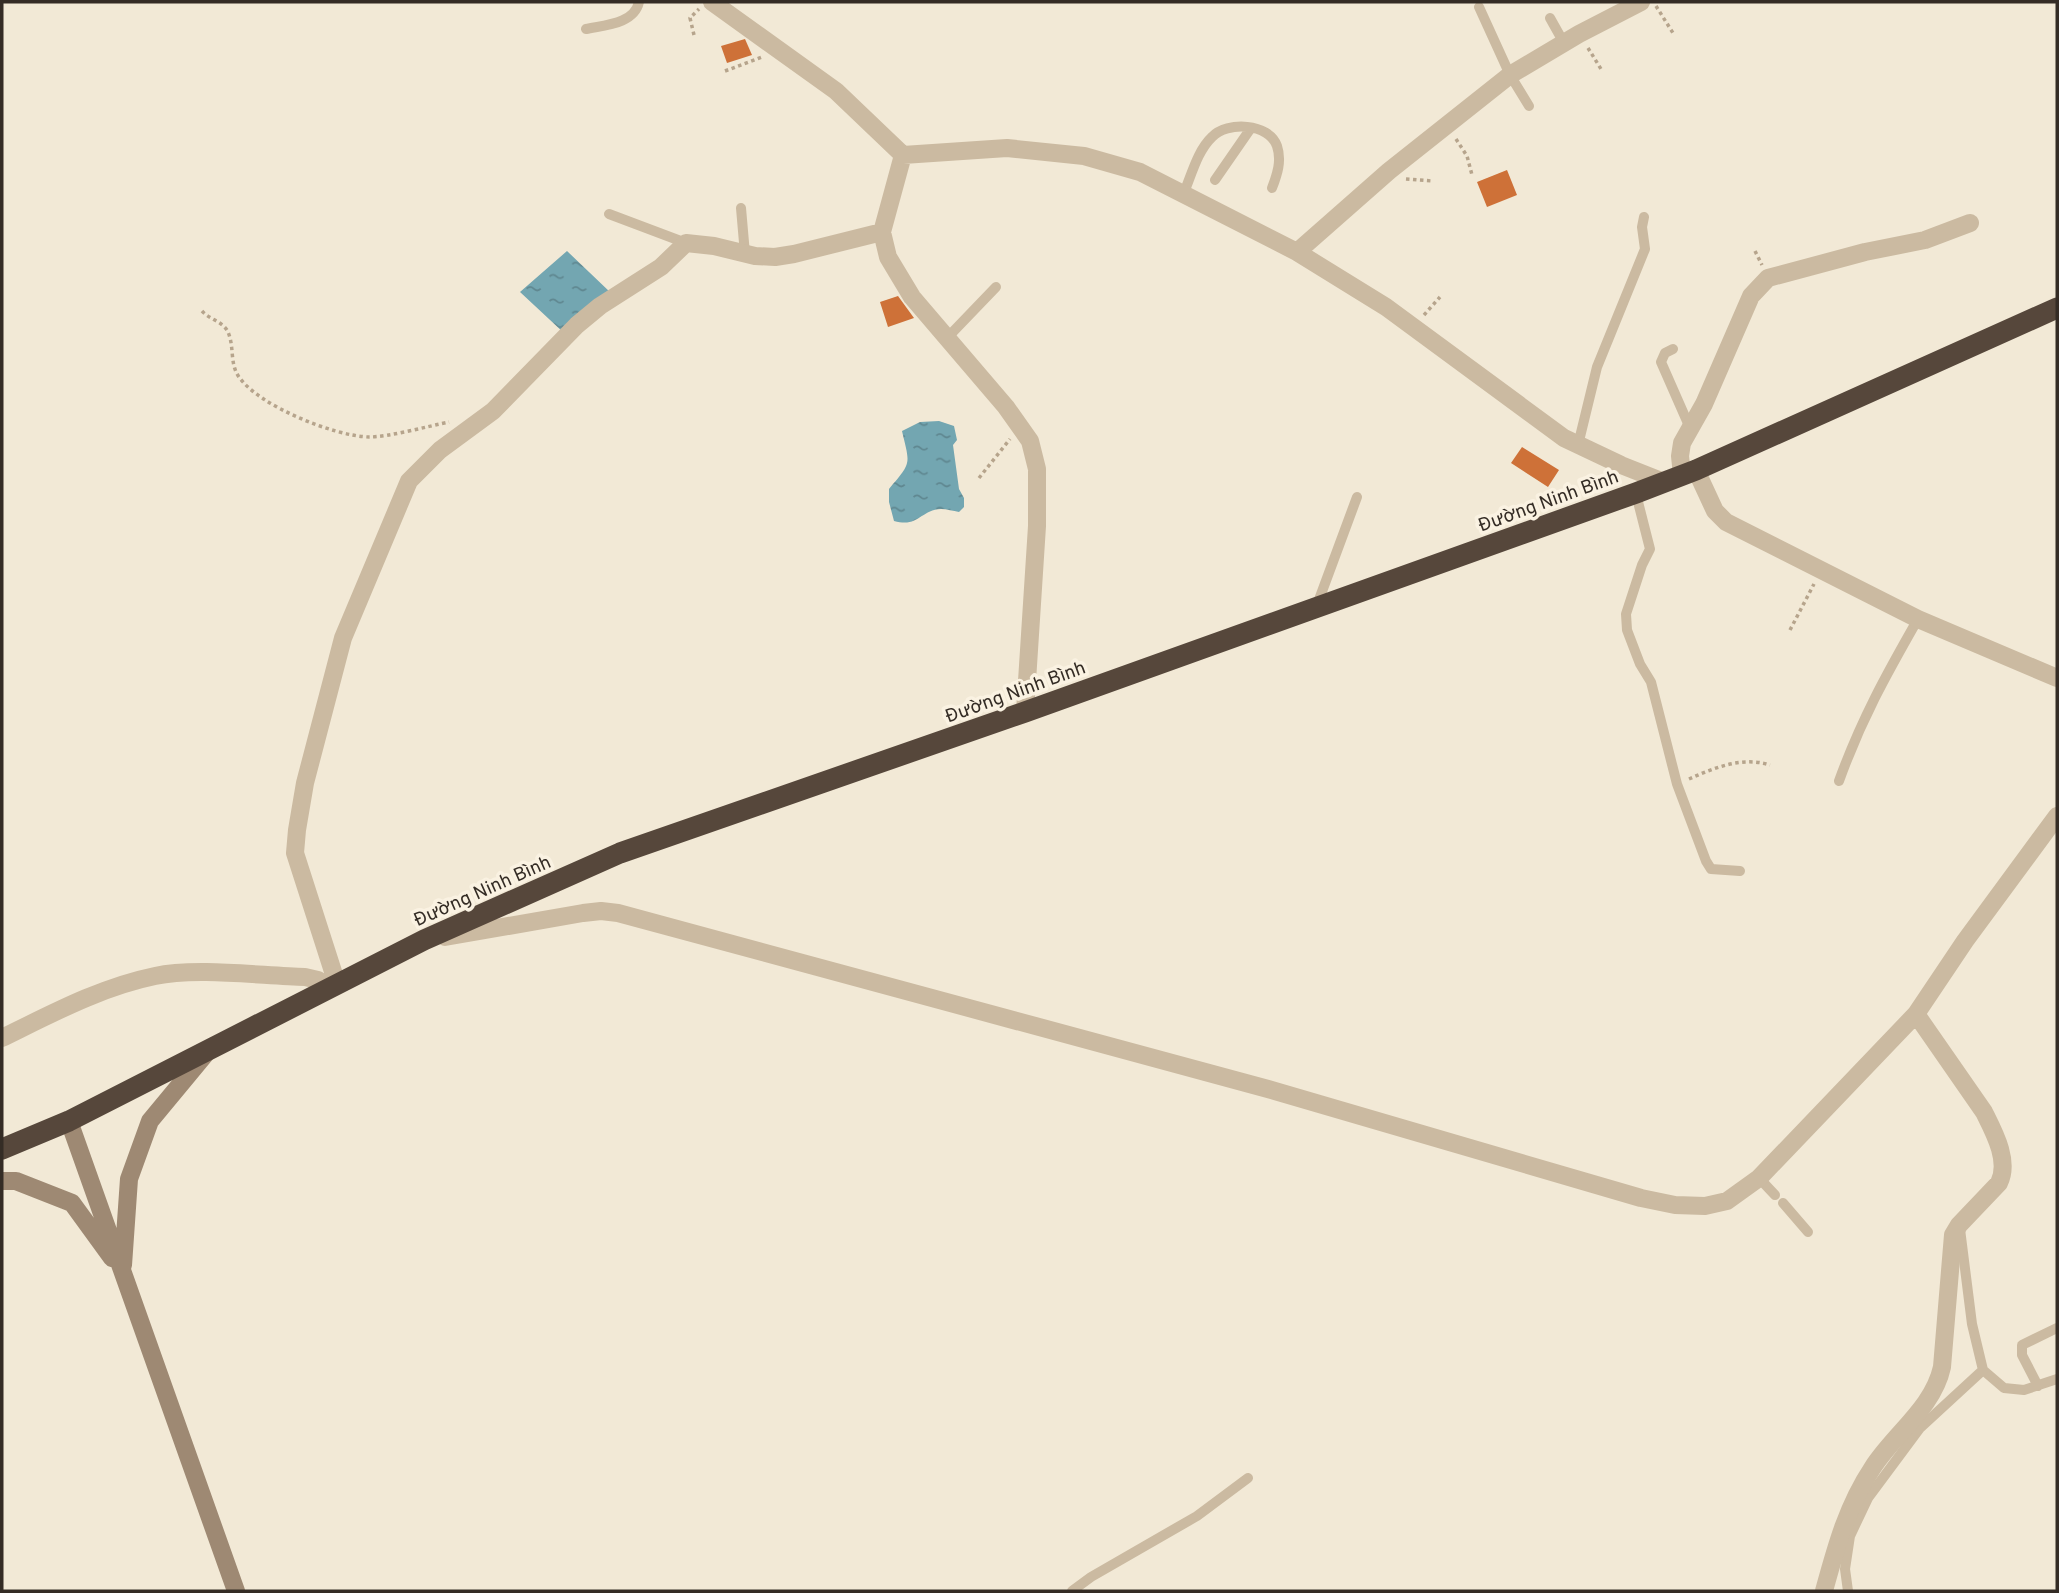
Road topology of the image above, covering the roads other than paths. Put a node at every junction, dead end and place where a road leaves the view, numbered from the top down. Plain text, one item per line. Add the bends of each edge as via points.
1 (639, 2) edge
2 (1641, 2) edge
3 (708, 4) edge
4 (1479, 6) dead end
5 (1550, 18) dead end
6 (586, 29) dead end
7 (1571, 38) junction
8 (1510, 75) junction
9 (1529, 106) dead end
10 (1251, 128) junction
11 (903, 155) junction
12 (1215, 180) dead end
13 (1272, 188) dead end
14 (1183, 195) junction
15 (741, 208) dead end
16 (609, 214) dead end
17 (1644, 217) dead end
18 (1970, 223) dead end
19 (882, 232) junction
20 (687, 243) junction
21 (1297, 252) junction
22 (745, 254) junction
23 (996, 287) dead end
24 (2057, 309) edge
25 (947, 338) junction
26 (1673, 349) dead end
27 (1691, 429) junction
28 (1577, 445) junction
29 (1681, 476) junction
30 (1636, 493) junction
31 (1357, 497) dead end
32 (1316, 607) junction
33 (1918, 619) junction
34 (2057, 677) edge
35 (1025, 712) junction
36 (1839, 781) dead end
37 (2057, 816) edge
38 (1740, 872) dead end
39 (424, 940) junction
40 (332, 986) junction
41 (1916, 1014) junction
42 (2, 1038) edge
43 (210, 1049) junction
44 (69, 1121) junction
45 (2, 1149) edge
46 (1759, 1178) junction
47 (2, 1181) edge
48 (1775, 1195) dead end
49 (1783, 1203) dead end
50 (1959, 1225) junction
51 (1808, 1232) dead end
52 (123, 1272) junction
53 (2057, 1328) edge
54 (1983, 1370) junction
55 (2057, 1379) edge
56 (2038, 1386) junction
57 (1248, 1478) dead end
58 (236, 1591) edge
59 (1072, 1591) edge
60 (1824, 1591) edge
61 (1849, 1591) edge

1 - 6 lane via 630,18
2 - 7 street
3 - 11 street via 836,91
4 - 8 lane
5 - 7 lane
7 - 8 street
8 - 9 lane
8 - 21 street
10 - 12 lane
10 - 13 lane via 1267,133 1276,145 1279,168
10 - 14 lane via 1239,126 1213,135
11 - 14 street via 983,148 1063,153 1140,172
11 - 19 street
14 - 21 street
15 - 22 lane
16 - 20 lane
17 - 28 lane via 1645,249 1597,367
18 - 27 street via 1925,240 1768,278 1751,296
19 - 22 street via 794,254
19 - 25 street via 888,257 906,287
20 - 22 street
20 - 40 street via 661,267 592,312 492,411 440,450 409,481 343,638 296,830 295,853
21 - 28 street via 1387,307
23 - 25 lane
24 - 29 highway, Đường Ninh Bình
25 - 35 street via 1030,441 1037,469 1038,526
26 - 27 lane via 1661,362
27 - 29 street via 1682,443
28 - 29 street
29 - 30 highway, Đường Ninh Bình
29 - 33 street via 1726,522
30 - 32 highway, Đường Ninh Bình
30 - 38 lane via 1650,549 1626,614 1627,629 1651,682 1677,784 1697,839 1711,869
31 - 32 lane
32 - 35 highway, Đường Ninh Bình
33 - 34 street
33 - 36 lane via 1869,706
35 - 39 highway, Đường Ninh Bình via 620,853
37 - 41 street
39 - 40 highway, Đường Ninh Bình
39 - 46 street via 583,912 618,913 1268,1089 1641,1198 1706,1206 1727,1201
40 - 42 street via 305,978 158,975 115,986
40 - 43 highway, Đường Ninh Bình
41 - 46 street
41 - 50 street via 1984,1112 2004,1166 1999,1183
43 - 44 highway, Đường Ninh Bình
43 - 52 main road via 150,1121 129,1179
44 - 45 highway, Đường Ninh Bình
44 - 52 main road
46 - 48 lane
47 - 52 main road via 16,1181 72,1203
49 - 51 lane
50 - 54 lane
50 - 60 street via 1951,1243 1939,1383 1874,1466 1853,1501
52 - 58 main road
53 - 56 lane via 2022,1345 2022,1355
54 - 56 lane via 2004,1388
54 - 61 lane via 1920,1428 1868,1498 1850,1536 1844,1569
55 - 56 lane
57 - 59 lane via 1196,1516

